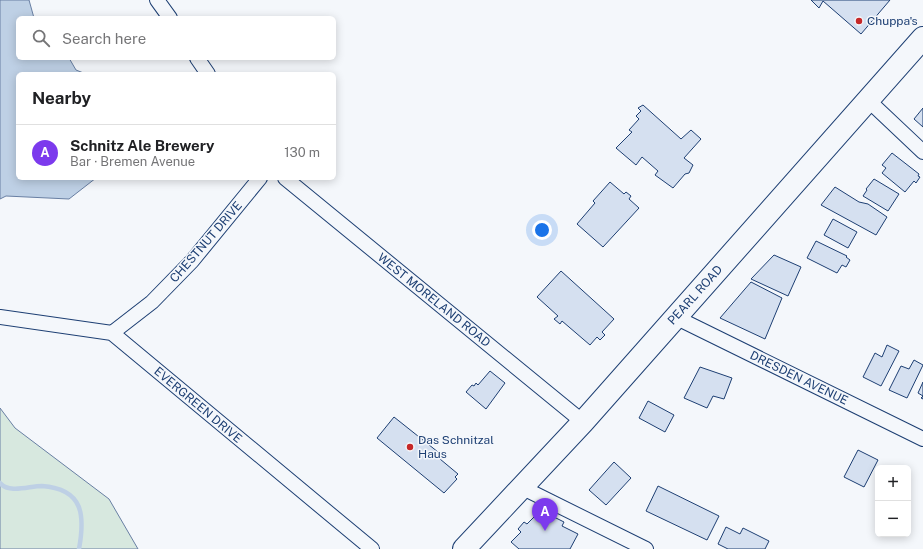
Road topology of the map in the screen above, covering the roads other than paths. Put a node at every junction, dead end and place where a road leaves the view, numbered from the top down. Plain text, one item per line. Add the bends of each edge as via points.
1 (157, 0) edge
2 (169, 16) edge
3 (923, 38) edge
4 (198, 60) edge
5 (207, 72) edge
6 (868, 100) junction
7 (923, 152) edge
8 (258, 180) edge
9 (287, 180) edge
10 (675, 316) junction
11 (0, 317) edge
12 (112, 333) junction
13 (583, 422) junction
14 (923, 439) edge
15 (521, 487) junction
16 (372, 549) edge
17 (464, 549) edge
18 (646, 549) edge

1 - 2 street
3 - 6 main road, PEARL ROAD
4 - 5 street
6 - 7 street
6 - 10 main road, PEARL ROAD
8 - 12 street, CHESTNUT DRIVE via 192,261 152,302
9 - 13 street, WEST MORELAND ROAD
10 - 13 main road, PEARL ROAD
10 - 14 street, DRESDEN AVENUE
11 - 12 street
12 - 16 street, EVERGREEN DRIVE
13 - 15 main road, PEARL ROAD
15 - 17 main road, PEARL ROAD
15 - 18 street

